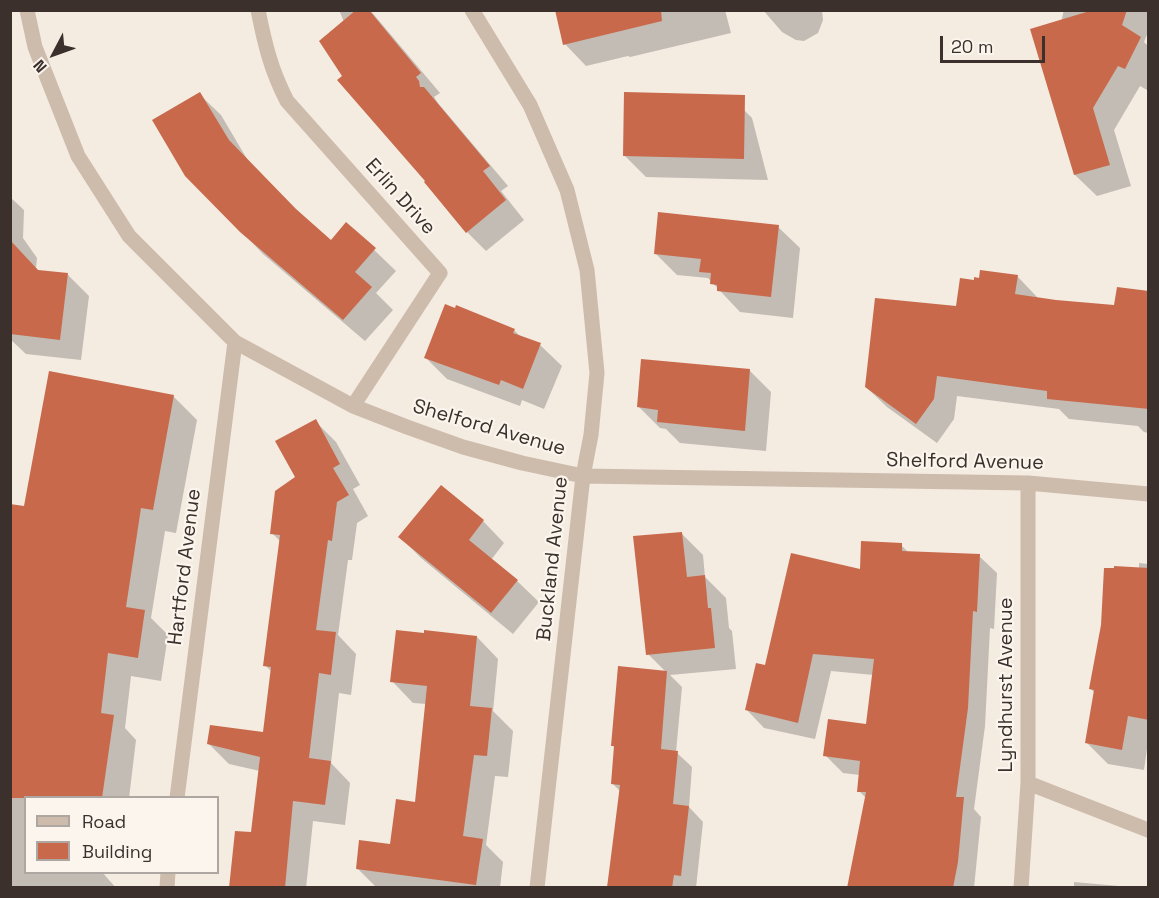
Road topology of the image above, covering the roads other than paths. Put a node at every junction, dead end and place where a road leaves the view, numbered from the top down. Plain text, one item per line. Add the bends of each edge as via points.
1 (27, 10) edge
2 (258, 10) edge
3 (472, 10) edge
4 (235, 342) junction
5 (353, 406) junction
6 (583, 476) junction
7 (1028, 483) junction
8 (1149, 494) edge
9 (1028, 783) junction
10 (177, 796) edge
11 (1149, 830) edge
12 (537, 888) edge
13 (1021, 888) edge

1 - 4 street, Shelford Avenue via 35,47 78,156 129,236
2 - 5 street, Erlin Drive via 274,76 287,101 440,273
3 - 6 street, Buckland Avenue via 530,105 567,190 587,270 597,373
4 - 5 street, Shelford Avenue
4 - 10 street, Hartford Avenue
5 - 6 street, Shelford Avenue via 463,447
6 - 7 street, Shelford Avenue
6 - 12 street, Buckland Avenue
7 - 8 street, Shelford Avenue
7 - 9 street, Lyndhurst Avenue
9 - 11 street
9 - 13 street, Lyndhurst Avenue

